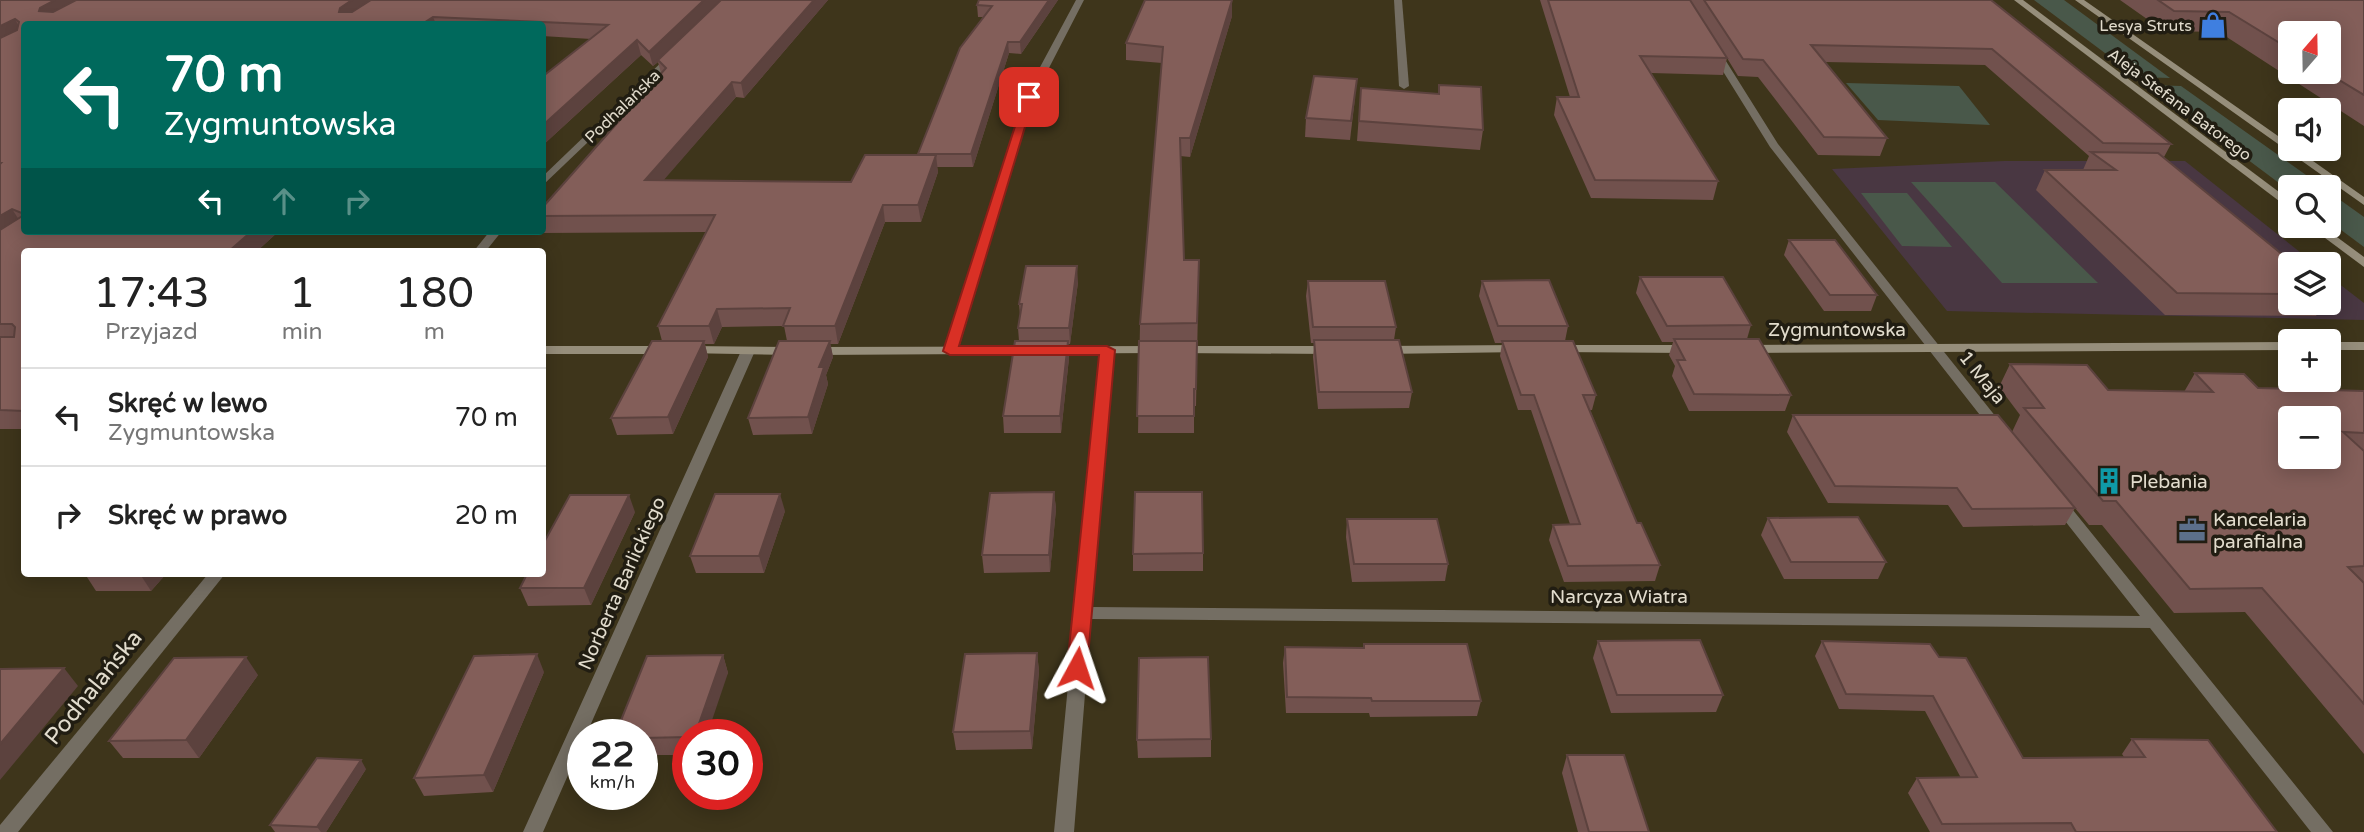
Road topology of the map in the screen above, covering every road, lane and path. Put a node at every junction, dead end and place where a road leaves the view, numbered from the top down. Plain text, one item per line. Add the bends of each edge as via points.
1 (1080, 0) edge
2 (1398, 0) edge
3 (2018, 0) edge
4 (2079, 0) edge
5 (1711, 44) edge
6 (681, 48) edge
7 (1404, 86) dead end
8 (546, 179) edge
9 (2278, 197) edge
10 (2364, 202) edge
11 (2331, 238) edge
12 (2364, 263) edge
13 (2364, 345) edge
14 (2278, 346) edge
15 (2341, 346) edge
16 (1933, 348) junction
17 (546, 349) edge
18 (1695, 349) edge
19 (1737, 349) edge
20 (1107, 350) junction
21 (1345, 350) edge
22 (1373, 350) edge
23 (748, 351) junction
24 (950, 351) junction
25 (2006, 438) edge
26 (2050, 492) edge
27 (215, 577) edge
28 (1082, 613) junction
29 (2156, 622) junction
30 (6, 832) edge
31 (533, 832) edge
32 (1064, 832) edge
33 (2322, 832) edge

1 - 24 street via 1029,97
2 - 7 street
3 - 9 main road, Aleja Stefana Batorego
4 - 10 main road, Aleja Stefana Batorego
5 - 16 street, 1 Maja via 1774,145
6 - 8 street, Podhalańska
11 - 12 main road
13 - 15 main road
14 - 16 main road, Zygmuntowska
16 - 19 main road, Zygmuntowska
16 - 25 street, 1 Maja
17 - 23 main road
18 - 22 main road
20 - 21 main road
20 - 24 main road
20 - 28 street
23 - 24 main road
23 - 31 street, Norberta Barlickiego
26 - 29 street
27 - 30 street, Podhalańska
28 - 29 street, Narcyza Wiatra
28 - 32 street
29 - 33 street

